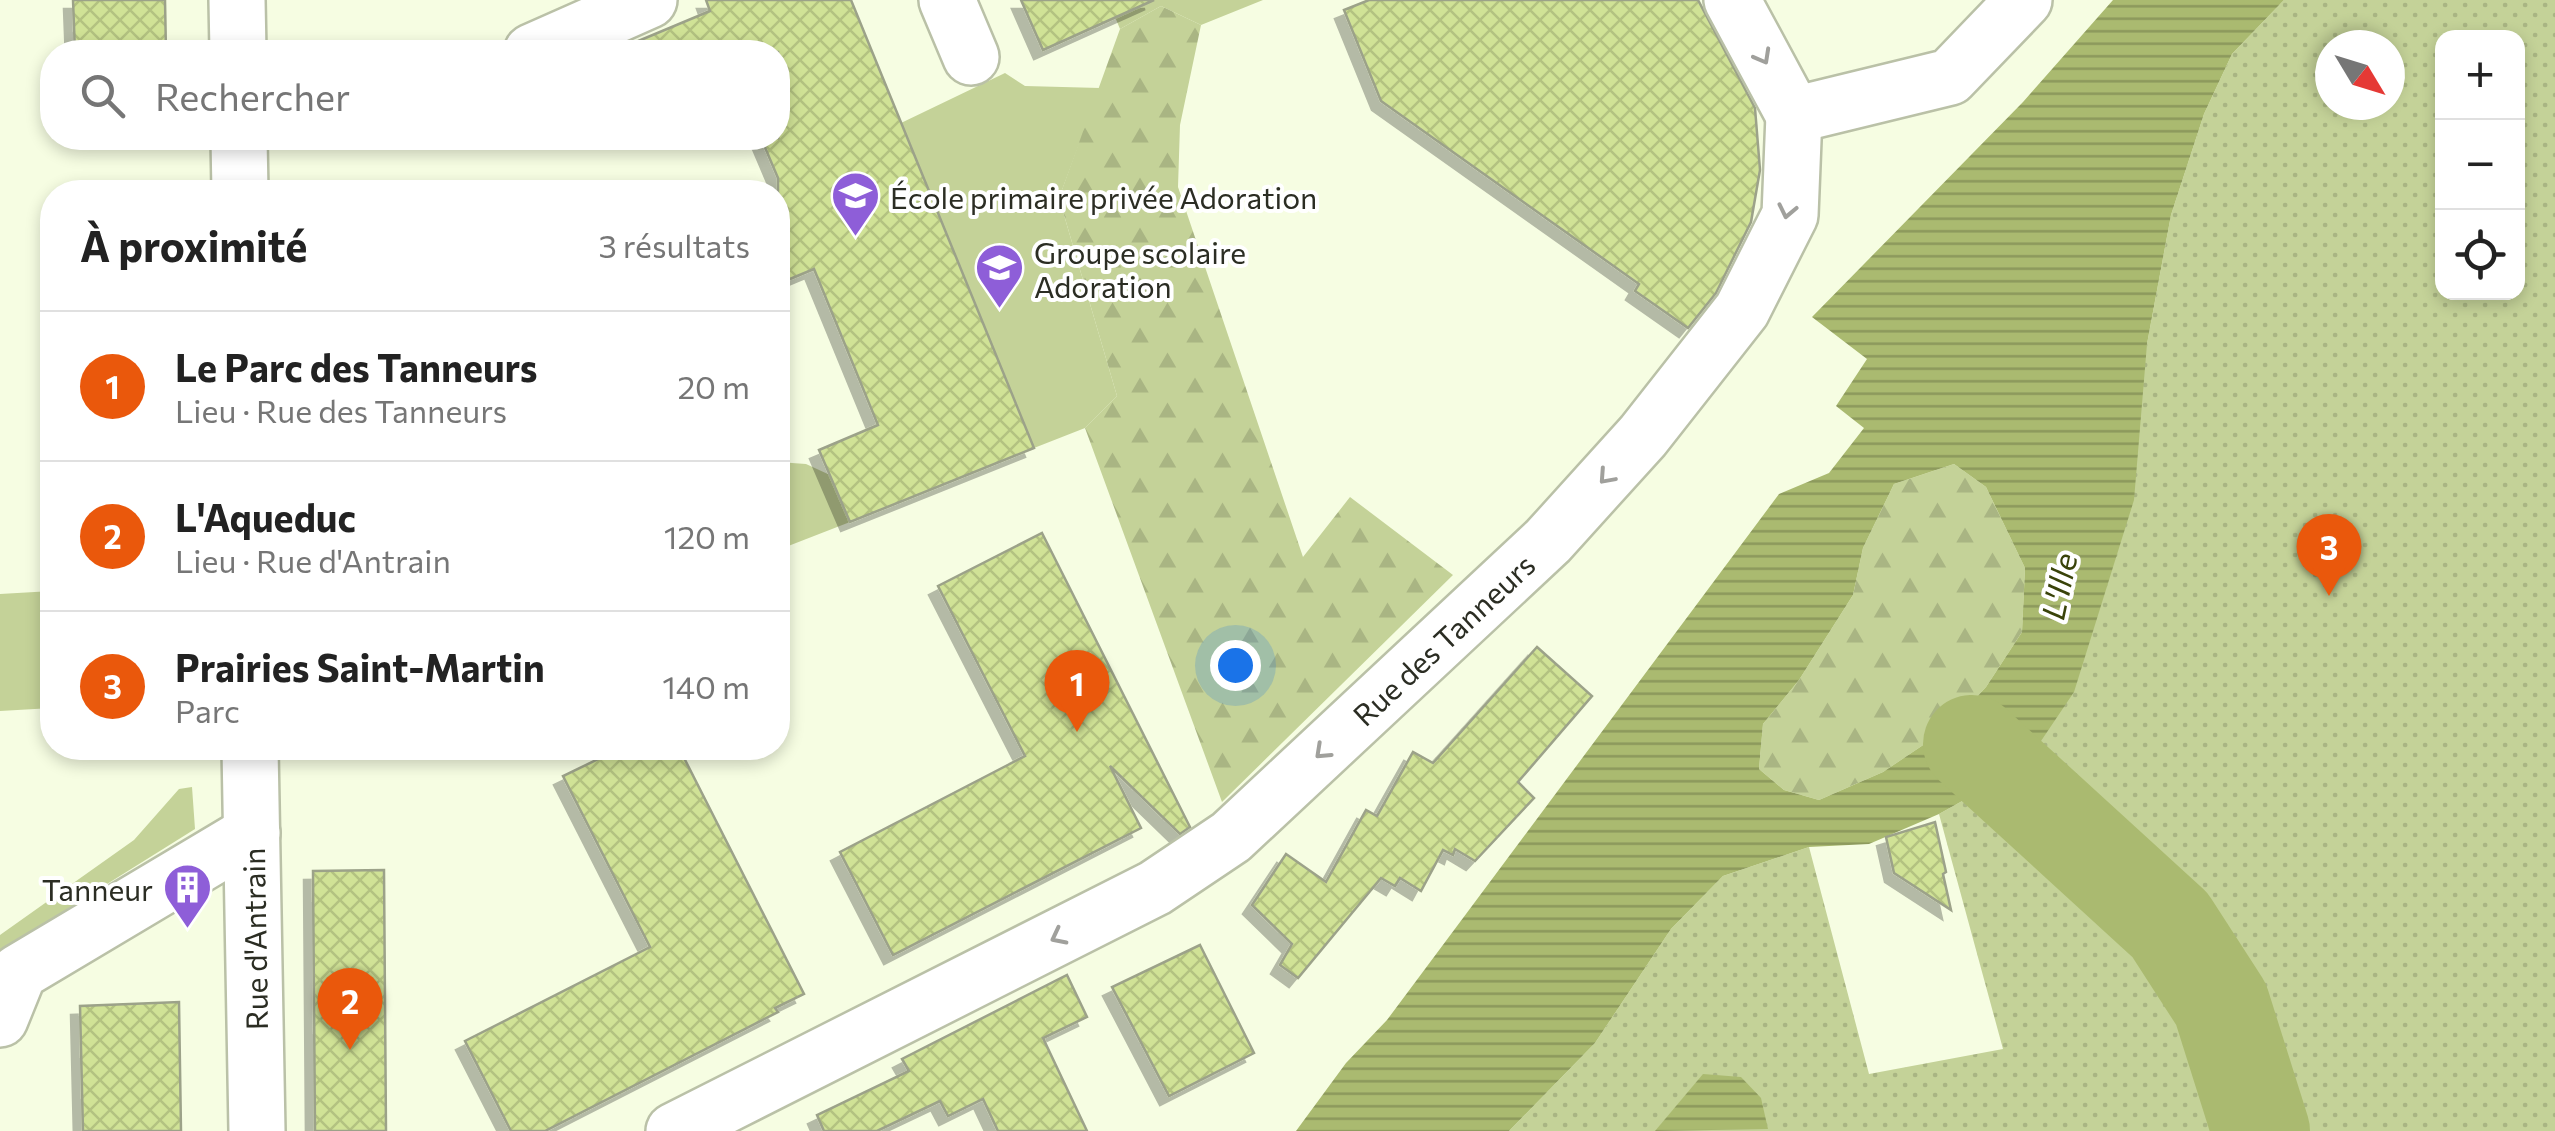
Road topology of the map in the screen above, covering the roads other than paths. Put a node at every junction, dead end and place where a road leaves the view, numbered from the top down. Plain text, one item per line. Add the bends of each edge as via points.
1 (237, 0) edge
2 (649, 0) edge
3 (947, 0) edge
4 (1732, 0) edge
5 (2024, 0) edge
6 (238, 40) edge
7 (559, 40) edge
8 (971, 57) dead end
9 (1794, 115) junction
10 (239, 150) edge
11 (240, 180) edge
12 (250, 760) edge
13 (252, 834) junction
14 (0, 1019) edge
15 (258, 1131) edge
16 (674, 1131) edge

1 - 6 street
2 - 7 street
3 - 8 street
4 -> 9 street
5 - 9 street via 1950,77
9 -> 16 street, Rue des Tanneurs via 1790,215 1742,310 1643,436 1548,541 1231,836 1155,888
10 - 11 street
12 - 13 street, Rue d'Antrain
13 - 14 street via 19,972
13 - 15 street, Rue d'Antrain

